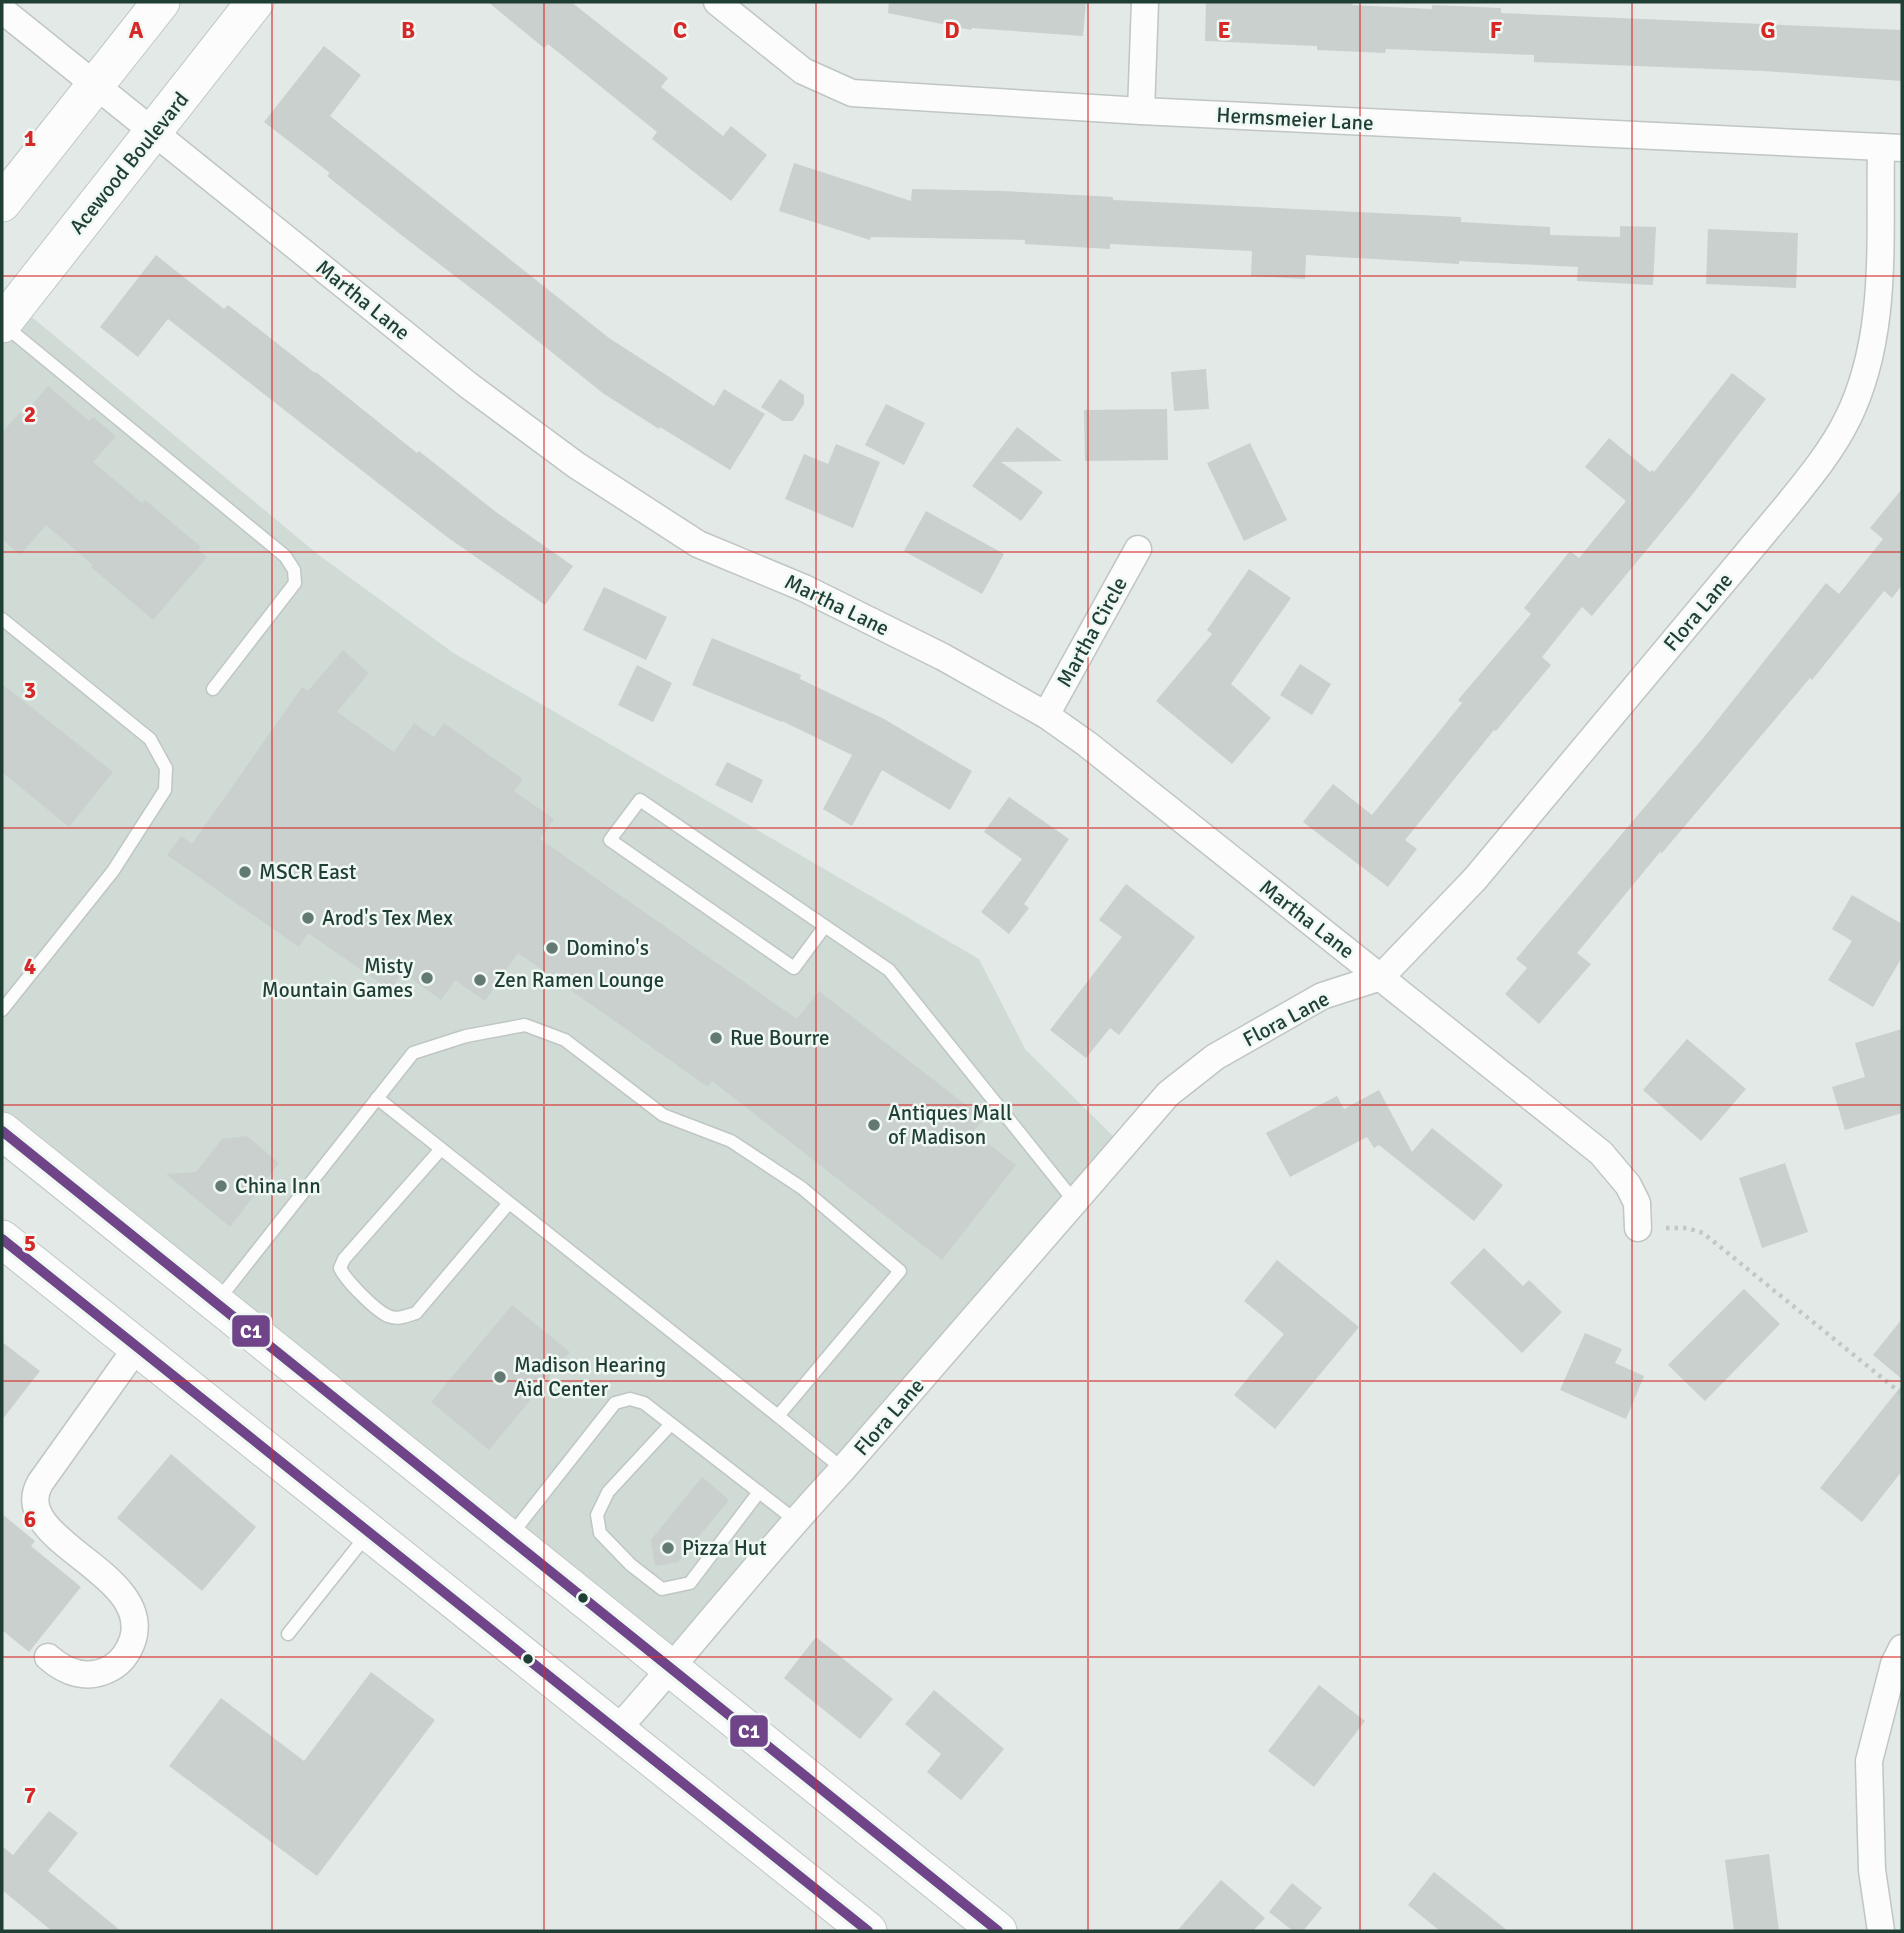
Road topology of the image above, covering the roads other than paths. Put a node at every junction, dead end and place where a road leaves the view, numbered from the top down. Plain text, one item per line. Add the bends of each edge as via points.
1 (161, 2) edge
2 (255, 2) edge
3 (716, 2) edge
4 (1145, 2) edge
5 (2, 10) edge
6 (94, 85) junction
7 (1141, 111) junction
8 (153, 134) junction
9 (1891, 147) edge
10 (2, 203) edge
11 (2, 324) edge
12 (1138, 549) dead end
13 (2, 619) edge
14 (213, 689) dead end
15 (1046, 715) junction
16 (825, 926) junction
17 (1381, 977) junction
18 (2, 1010) edge
19 (377, 1098) junction
20 (2, 1131) edge
21 (441, 1149) junction
22 (509, 1203) junction
23 (1076, 1203) junction
24 (1638, 1228) road end
25 (2, 1239) edge
26 (217, 1303) junction
27 (136, 1347) junction
28 (778, 1416) junction
29 (671, 1424) junction
30 (843, 1469) junction
31 (759, 1492) junction
32 (796, 1520) junction
33 (368, 1533) junction
34 (509, 1538) junction
35 (288, 1634) dead end
36 (48, 1657) dead end
37 (1900, 1660) edge
38 (671, 1669) junction
39 (616, 1731) junction
40 (868, 1931) edge
41 (998, 1931) edge
42 (1881, 1931) edge

1 - 6 main road
2 - 8 main road, Acewood Boulevard
3 - 7 street, Hermsmeier Lane via 803,71 852,93
4 - 7 street
5 - 6 street, Martha Lane
6 - 8 street, Martha Lane
6 - 10 main road
7 - 9 street, Hermsmeier Lane
8 - 11 main road, Acewood Boulevard
8 - 15 street, Martha Lane via 468,384 587,472 698,544 804,588
9 - 17 street, Flora Lane via 1874,340 1857,396 1819,465 1493,858
11 - 14 lane via 285,556 294,570 295,583
12 - 15 street, Martha Circle
13 - 18 lane via 150,739 166,768 165,790 113,871
15 - 17 street, Martha Lane
16 - 16 lane via 640,800 610,840 794,968
16 - 23 lane via 889,970
17 - 23 street, Flora Lane via 1322,996 1215,1057 1168,1094
17 - 24 street, Martha Lane via 1601,1153 1637,1203
19 - 21 lane
19 - 26 lane
19 - 28 lane via 413,1053 466,1036 525,1025 565,1040 663,1115 731,1141 802,1188 900,1271
20 - 26 main road
21 - 22 lane
21 - 22 lane via 340,1268 346,1280 387,1315 401,1318 416,1313
22 - 28 lane
23 - 30 street, Flora Lane
25 - 27 main road
26 - 34 main road
27 - 33 main road
27 - 36 street via 40,1483 34,1501 41,1520 125,1595 135,1620 131,1645 113,1667 93,1674 72,1673
28 - 30 lane
29 - 31 lane
29 - 31 lane via 608,1492 597,1515 600,1533 662,1589 690,1583
29 - 34 lane via 644,1403 630,1399 615,1403
30 - 32 street, Flora Lane
31 - 32 lane
32 - 38 street, Flora Lane
33 - 35 lane
33 - 39 main road
34 - 38 main road
37 - 42 street via 1869,1761 1872,1870
38 - 39 street, Flora Lane
38 - 41 main road
39 - 40 main road

